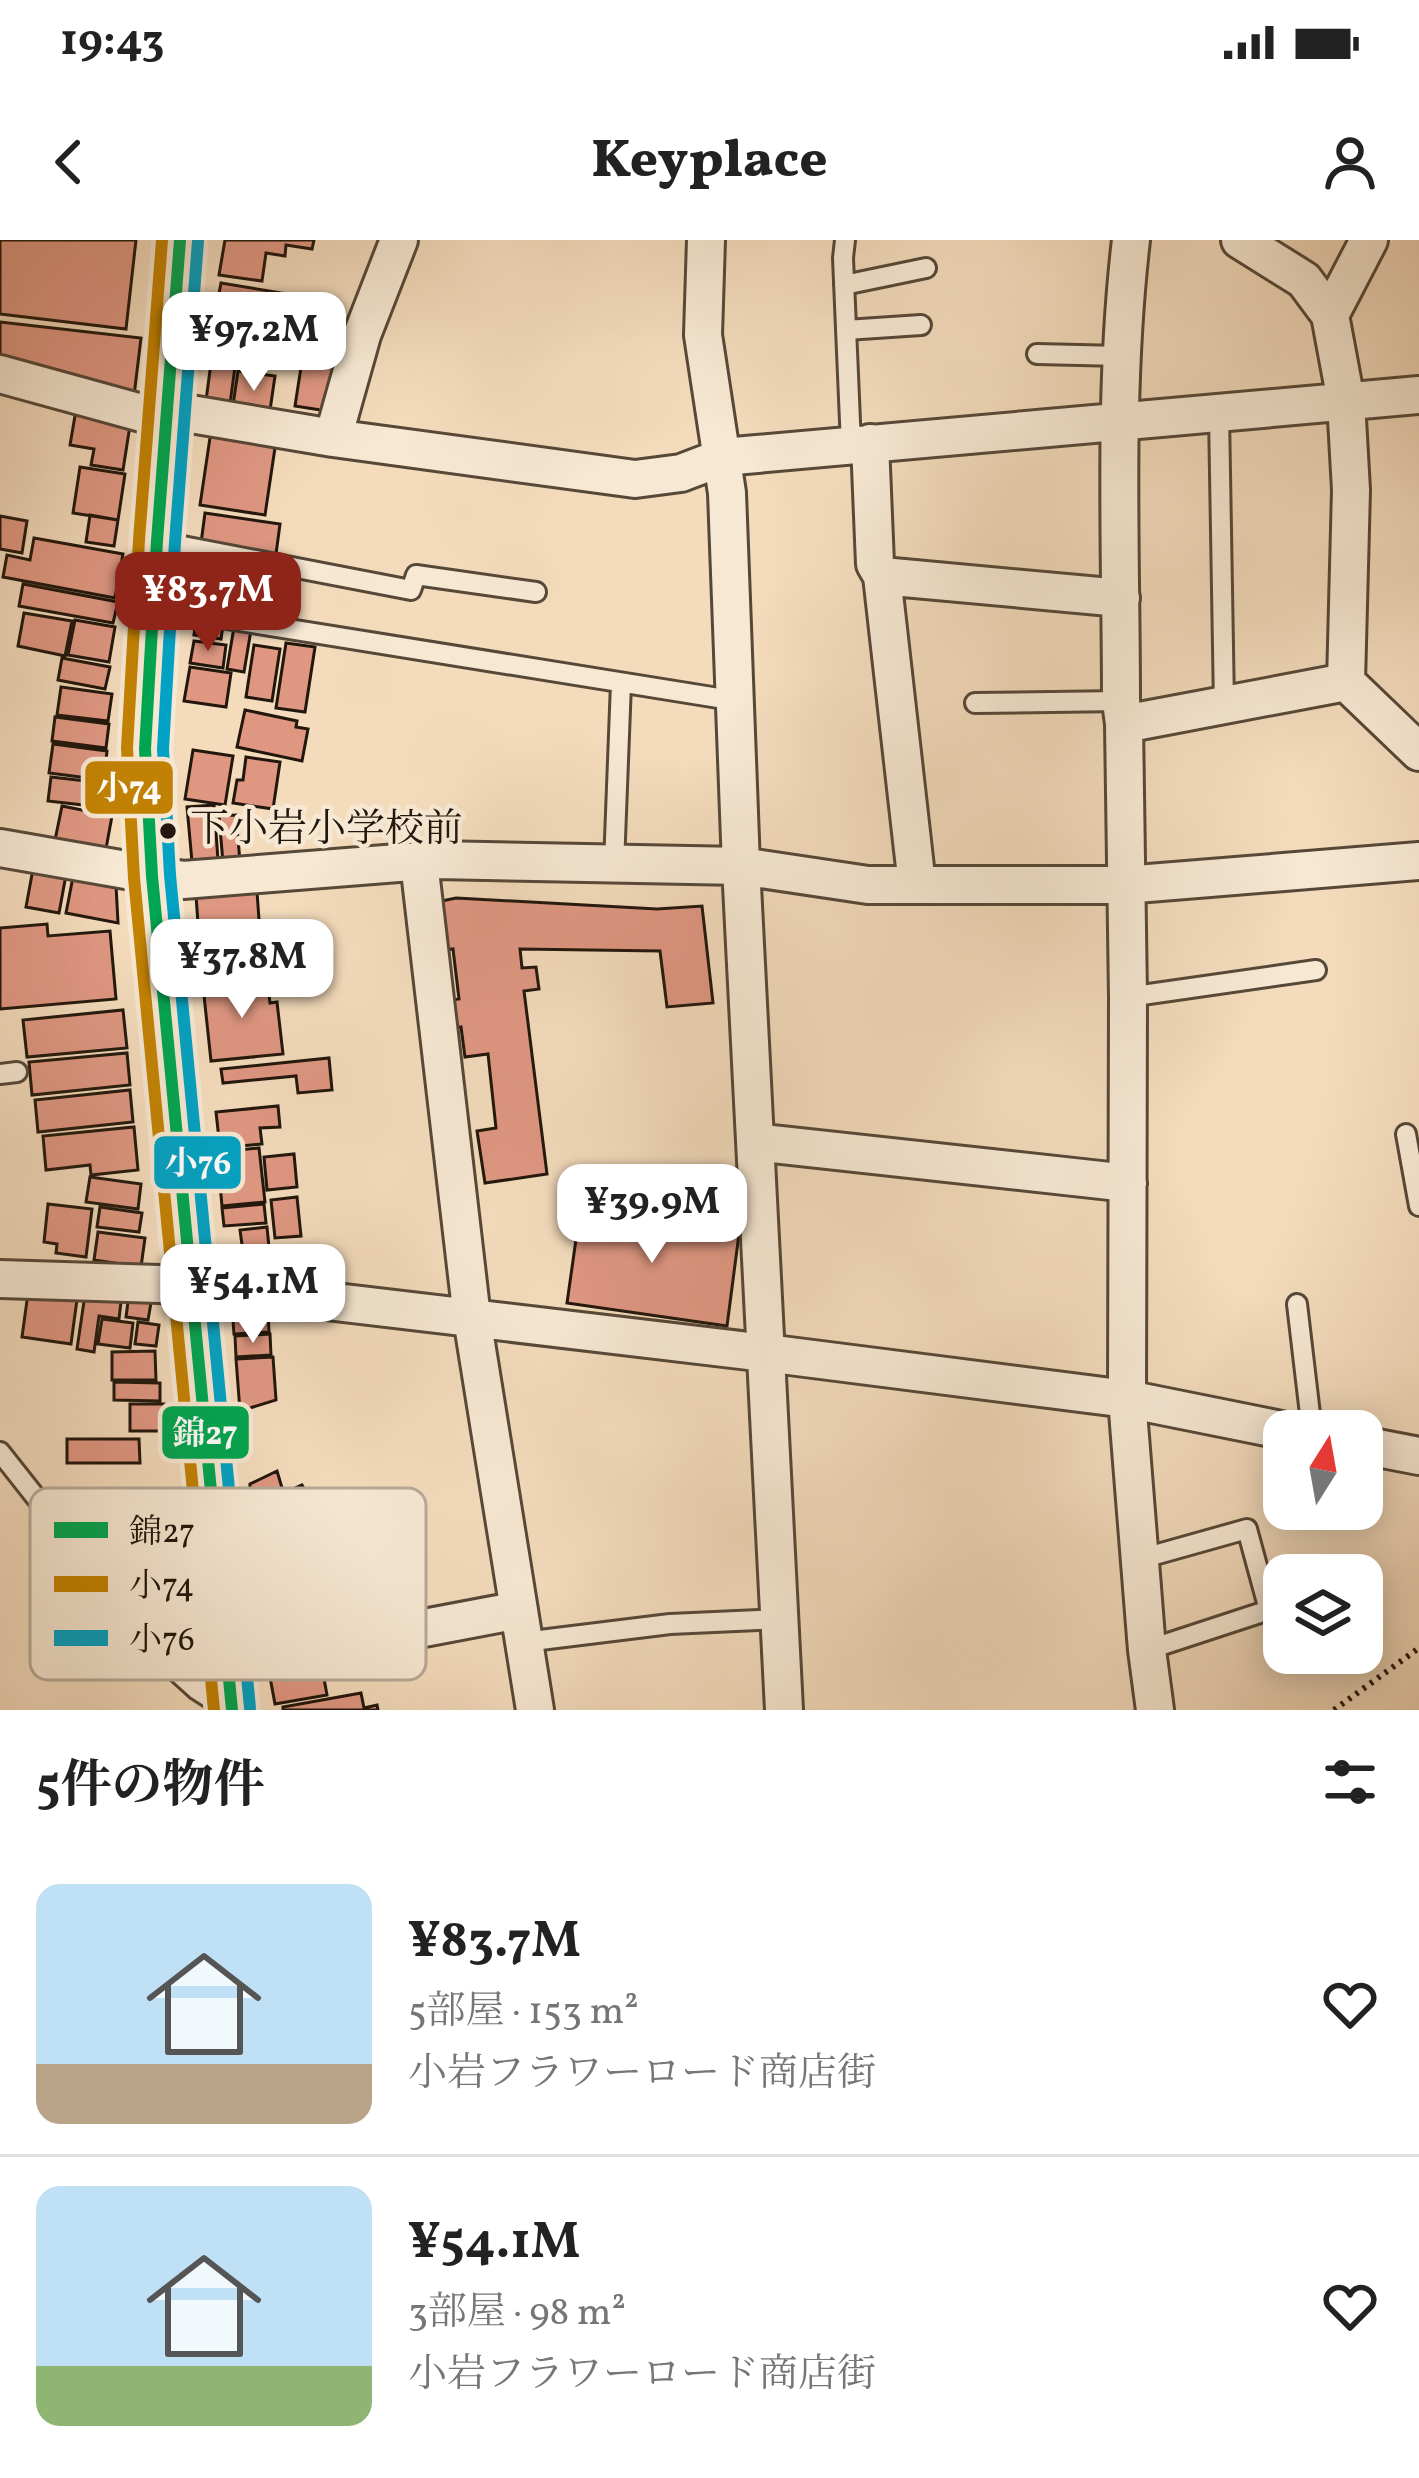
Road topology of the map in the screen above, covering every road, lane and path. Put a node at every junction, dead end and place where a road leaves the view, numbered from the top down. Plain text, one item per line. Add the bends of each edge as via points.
1 (180, 240) edge
2 (399, 240) edge
3 (706, 240) edge
4 (845, 240) edge
5 (1131, 240) edge
6 (1240, 240) edge
7 (1369, 240) edge
8 (926, 268) dead end
9 (844, 285) junction
10 (1330, 315) junction
11 (921, 325) dead end
12 (846, 330) junction
13 (1037, 353) dead end
14 (1120, 356) junction
15 (0, 374) edge
16 (1419, 395) edge
17 (1346, 401) junction
18 (1219, 414) junction
19 (167, 415) junction
20 (1119, 420) junction
21 (333, 438) junction
22 (861, 444) junction
23 (723, 457) junction
24 (157, 541) junction
25 (882, 576) junction
26 (536, 592) dead end
27 (1121, 598) junction
28 (152, 607) junction
29 (1346, 682) junction
30 (621, 683) junction
31 (737, 701) junction
32 (975, 704) dead end
33 (1224, 705) junction
34 (1122, 713) junction
35 (1419, 752) edge
36 (0, 848) edge
37 (1419, 861) edge
38 (418, 862) junction
39 (614, 865) junction
40 (742, 866) junction
41 (152, 876) junction
42 (916, 885) junction
43 (1124, 885) junction
44 (1316, 970) dead end
45 (1128, 997) junction
46 (1406, 1134) dead end
47 (755, 1142) junction
48 (1128, 1183) junction
49 (1419, 1206) edge
50 (0, 1279) edge
51 (191, 1285) junction
52 (1297, 1304) dead end
53 (472, 1318) junction
54 (766, 1352) junction
55 (1127, 1399) junction
56 (1310, 1410) edge
57 (1263, 1426) edge
58 (1383, 1449) edge
59 (0, 1452) edge
60 (1419, 1456) edge
61 (210, 1488) edge
62 (30, 1490) edge
63 (1140, 1559) junction
64 (780, 1619) junction
65 (521, 1626) junction
66 (426, 1637) edge
67 (1419, 1648) edge
68 (1147, 1650) junction
69 (186, 1680) edge
70 (227, 1680) edge
71 (230, 1710) edge
72 (535, 1710) edge
73 (784, 1710) edge
74 (1155, 1710) edge
75 (1334, 1710) edge

1 - 19 street
2 - 21 street
3 - 23 street via 703,335
4 - 9 lane
5 - 14 street
6 - 10 street via 1304,280
7 - 10 street
8 - 9 lane
9 - 12 lane
10 - 17 street
11 - 12 lane
12 - 22 lane
13 - 14 lane
14 - 20 street
15 - 19 street
16 - 17 street
17 - 18 street
17 - 29 street
18 - 20 street
18 - 33 lane
19 - 21 street
19 - 24 street
20 - 22 street
20 - 27 street
21 - 23 street via 635,479
22 - 23 street
22 - 25 street
23 - 31 street
24 - 26 lane via 412,590 416,575
24 - 28 street
25 - 27 street
25 - 42 street
27 - 34 street
28 - 30 lane
28 - 41 street
29 - 33 street
29 - 35 street
30 - 31 lane
30 - 39 lane
31 - 40 street
32 - 34 lane
33 - 34 street
34 - 43 street
36 - 41 street
37 - 43 street
38 - 39 street
38 - 41 street
38 - 53 street
39 - 40 street
40 - 42 street
40 - 47 street
41 - 51 street
42 - 43 street
43 - 45 street
44 - 45 lane
45 - 48 street
46 - 49 lane
47 - 48 street
47 - 54 street
48 - 55 street
50 - 51 street
51 - 53 street
51 - 61 street
52 - 56 lane
53 - 54 street
53 - 65 street
54 - 55 street
54 - 64 street
55 - 57 street
55 - 63 street
58 - 60 street
59 - 62 lane
63 - 68 street
63 - 68 lane via 1246,1529 1269,1610
64 - 65 lane
64 - 73 street
65 - 66 street
65 - 72 street
67 - 75 path
68 - 74 street
69 - 71 lane
70 - 71 street

